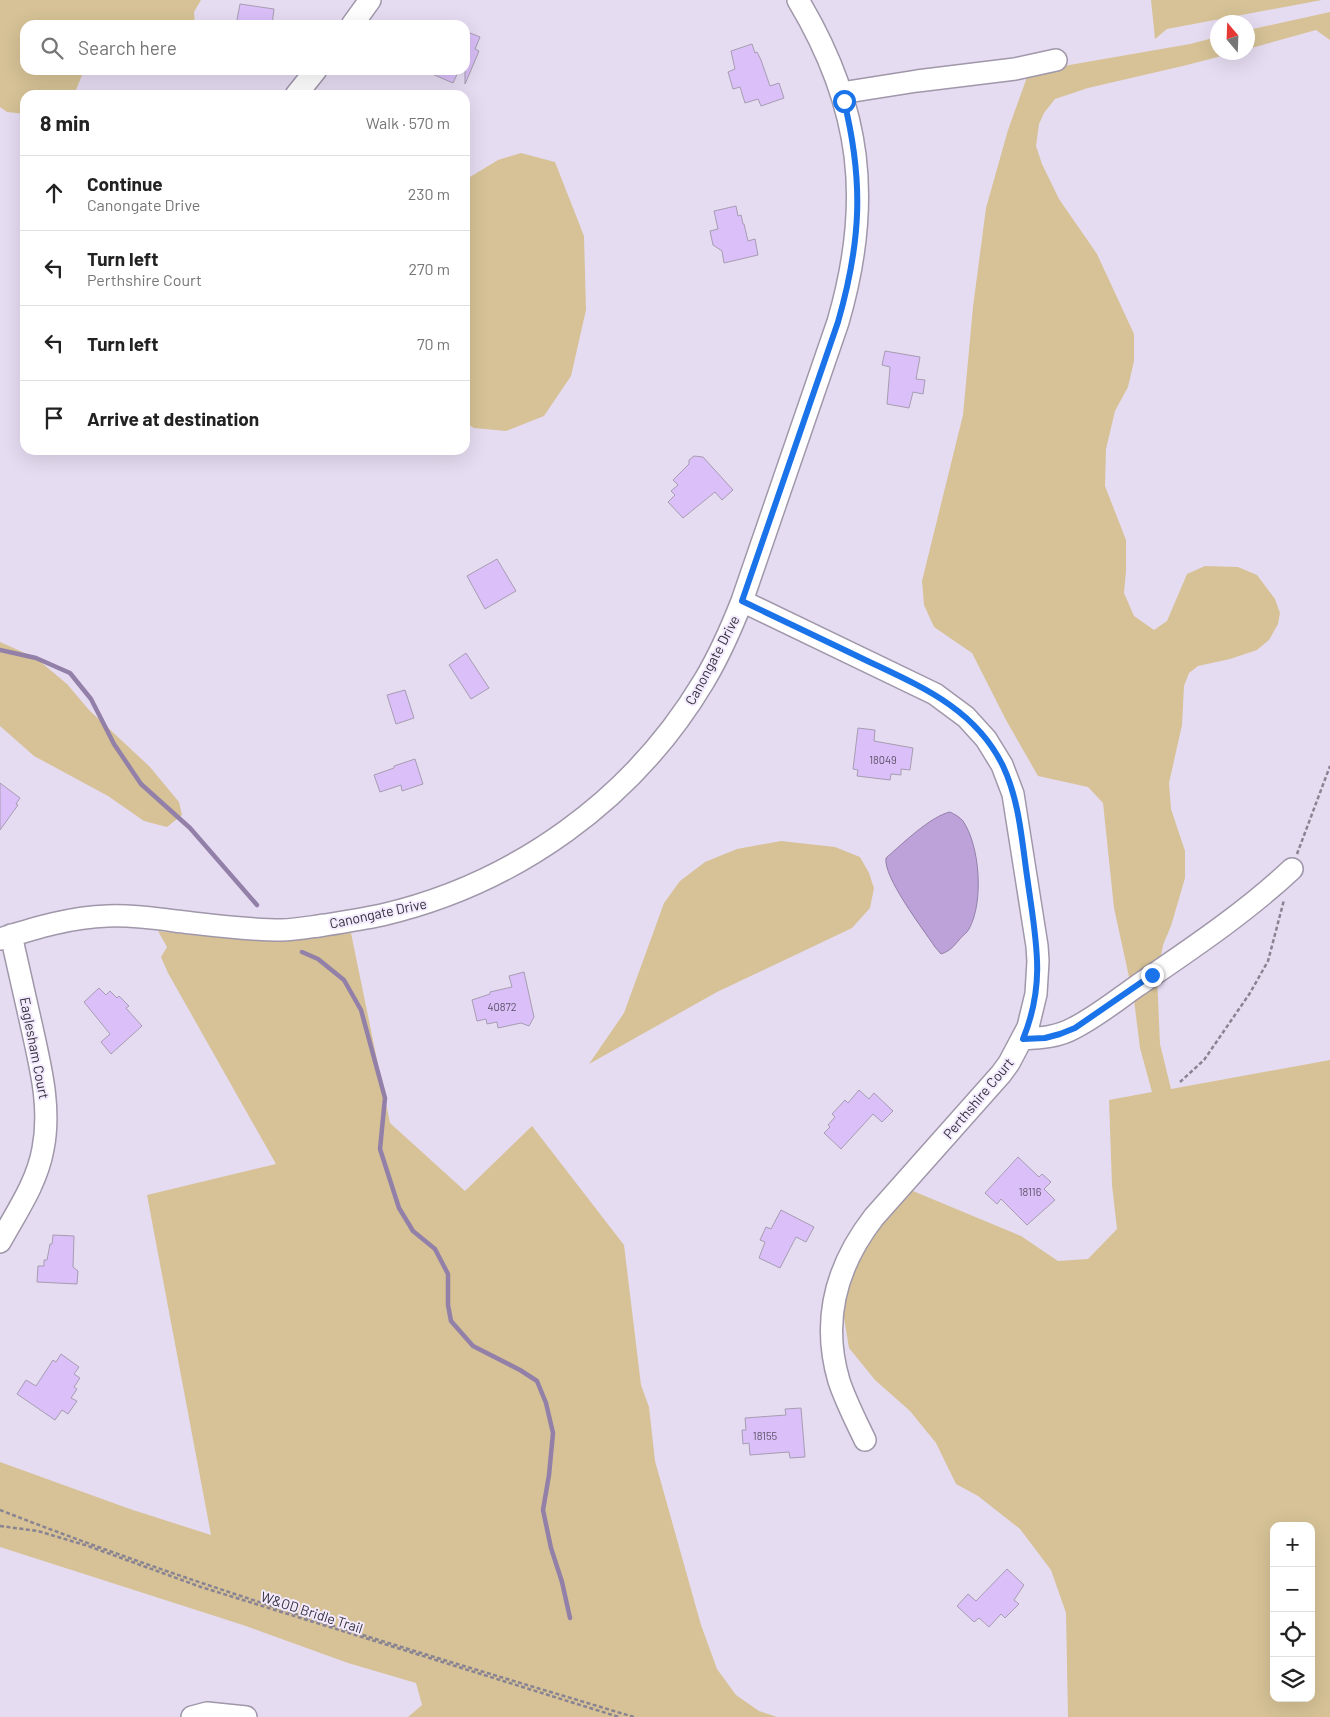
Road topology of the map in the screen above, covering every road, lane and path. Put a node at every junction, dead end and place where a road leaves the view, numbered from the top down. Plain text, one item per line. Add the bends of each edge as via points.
1 (370, 0) edge
2 (798, 0) edge
3 (356, 20) edge
4 (1056, 60) dead end
5 (312, 75) edge
6 (300, 90) edge
7 (841, 93) junction
8 (742, 601) junction
9 (1330, 766) edge
10 (1292, 869) joint
11 (1285, 898) dead end
12 (6, 937) edge
13 (1023, 1039) junction
14 (1180, 1082) dead end
15 (0, 1242) edge
16 (865, 1440) dead end
17 (0, 1510) edge
18 (0, 1526) edge
19 (192, 1717) edge
20 (246, 1717) edge
21 (619, 1717) edge
22 (634, 1717) edge

1 - 3 street
2 - 7 street, Canongate Drive via 832,64
4 - 7 street via 1015,69
5 - 6 street
7 - 8 street, Canongate Drive via 852,132 857,181 855,249 848,287
8 - 12 street, Canongate Drive via 725,642 685,711 629,778 562,835 486,880 404,910 306,928 240,929 109,916 78,918
8 - 13 street, Perthshire Court via 935,694 966,717 995,752 1017,809 1038,961 1033,1011
9 - 10 path
10 - 13 street via 1262,897 1075,1028 1045,1038
11 - 14 path via 1268,961 1250,993 1204,1060
12 - 15 street, Eaglesham Court via 43,1076 47,1126 36,1174
13 - 16 street, Perthshire Court via 1001,1074 861,1233 838,1281 831,1333 834,1358 846,1398
17 - 22 path via 310,1618
18 - 21 path, W&OD Bridle Trail via 38,1532 88,1546 210,1590
19 - 20 street via 207,1714

